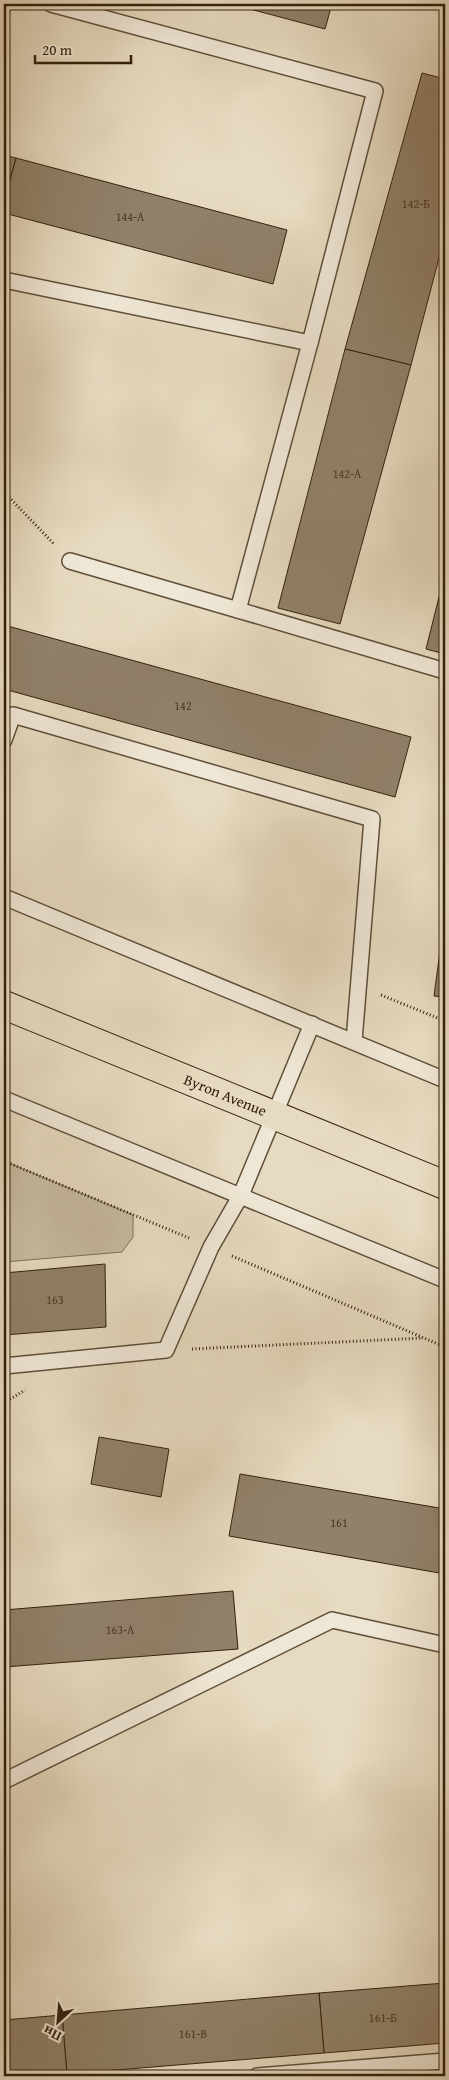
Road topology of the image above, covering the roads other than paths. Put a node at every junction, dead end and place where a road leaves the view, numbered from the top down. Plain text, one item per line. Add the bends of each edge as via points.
1 (51, 4) edge
2 (4, 280) edge
3 (310, 343) junction
4 (70, 561) road end
5 (238, 610) junction
6 (445, 671) edge
7 (4, 740) edge
8 (4, 897) edge
9 (4, 1005) edge
10 (312, 1024) junction
11 (354, 1041) junction
12 (445, 1080) edge
13 (4, 1099) edge
14 (273, 1115) junction
15 (445, 1185) edge
16 (241, 1195) junction
17 (445, 1280) edge
18 (4, 1366) edge
19 (445, 1645) edge
20 (4, 1782) edge
21 (445, 2061) edge
22 (257, 2076) edge

1 - 3 lane via 375,91
2 - 3 lane
3 - 5 lane
4 - 5 lane
5 - 6 lane
7 - 11 lane via 13,714 372,819
8 - 10 lane
9 - 14 main road, Byron Avenue
10 - 11 lane
10 - 14 lane
11 - 12 lane
13 - 16 lane
14 - 15 main road, Byron Avenue
14 - 16 lane
16 - 17 lane
16 - 18 lane via 211,1247 166,1350
19 - 20 lane via 332,1620
21 - 22 lane

